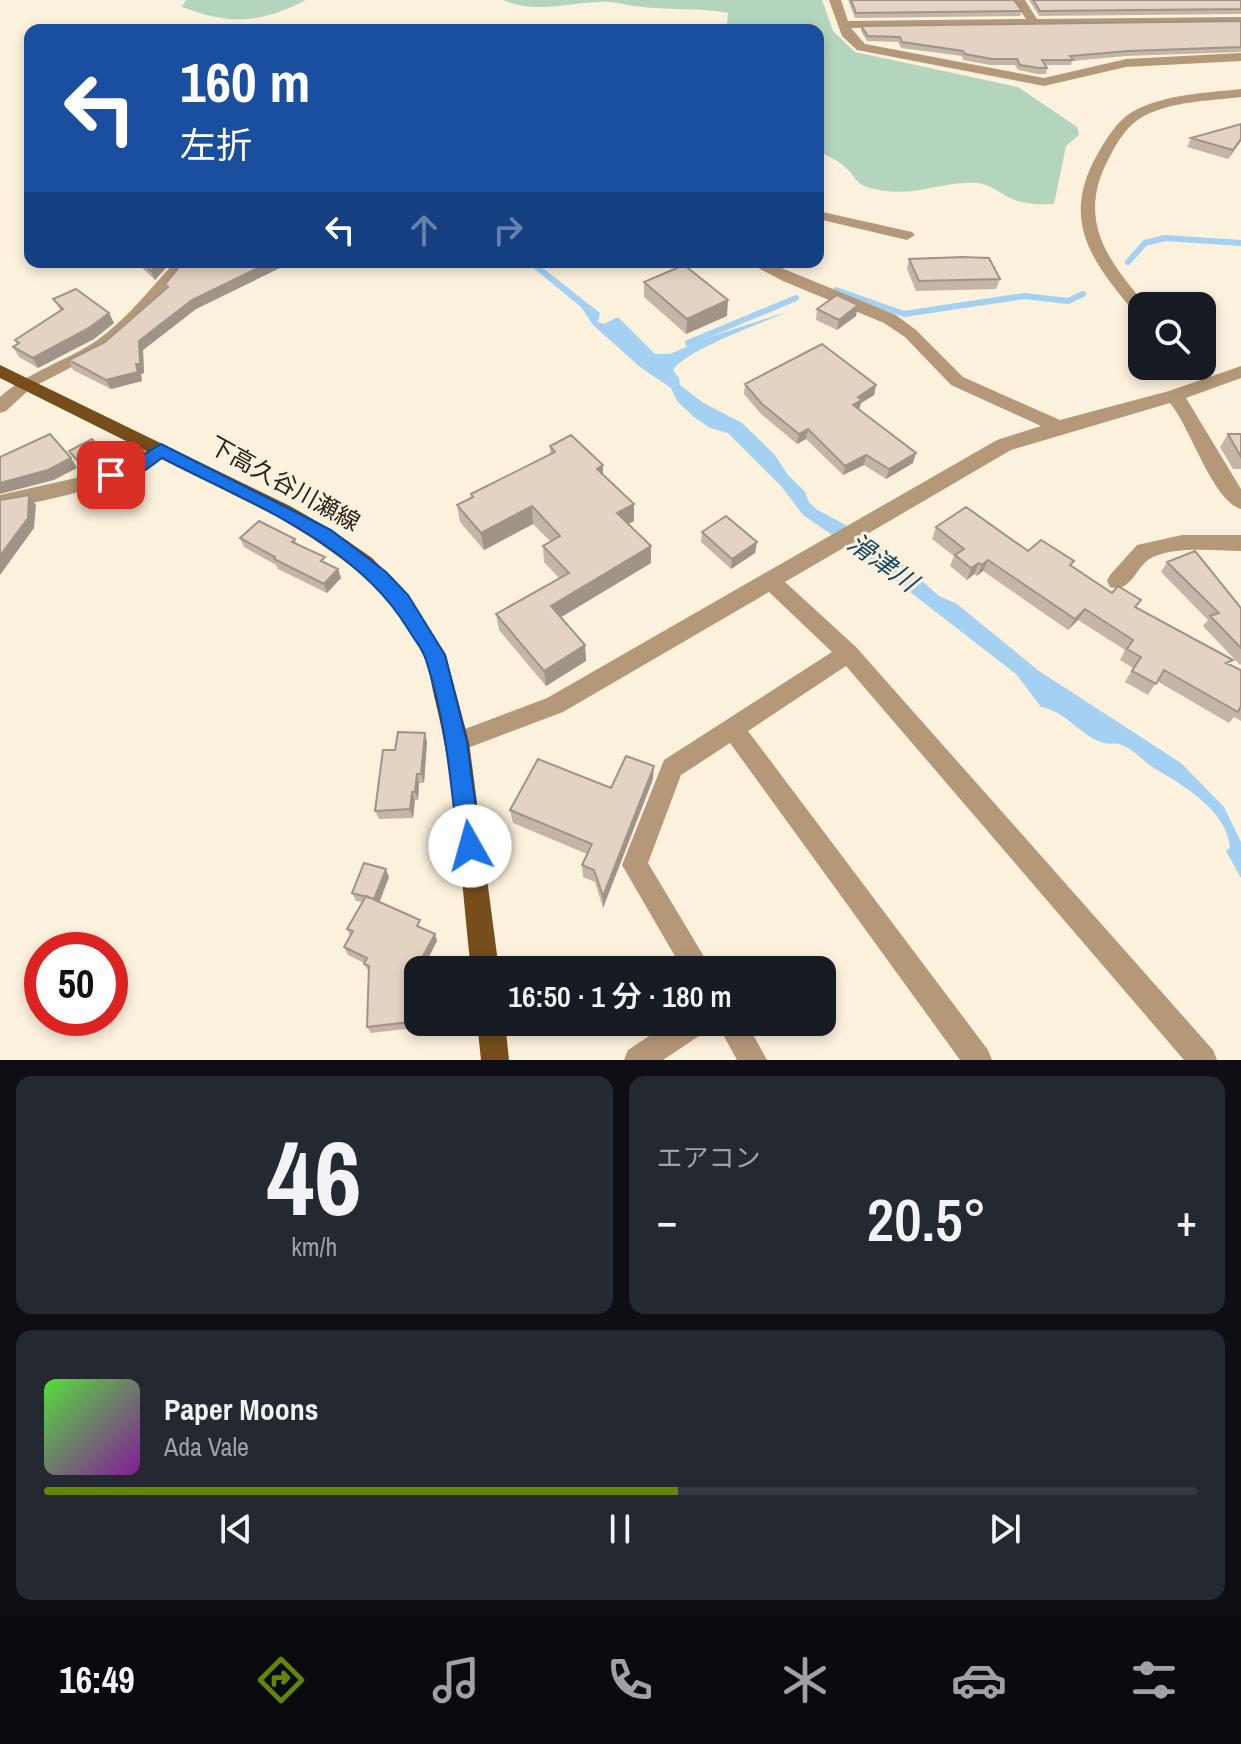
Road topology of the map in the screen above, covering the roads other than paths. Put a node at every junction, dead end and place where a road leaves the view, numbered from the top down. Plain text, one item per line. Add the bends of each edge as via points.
1 (835, 0) edge
2 (1019, 0) edge
3 (1241, 20) edge
4 (1034, 23) junction
5 (844, 25) junction
6 (1241, 57) edge
7 (1241, 93) edge
8 (824, 216) edge
9 (907, 235) dead end
10 (178, 268) edge
11 (767, 268) edge
12 (1128, 294) edge
13 (0, 371) edge
14 (1241, 372) edge
15 (1213, 381) joint
16 (25, 384) junction
17 (1174, 396) junction
18 (0, 407) edge
19 (1058, 427) junction
20 (161, 450) junction
21 (0, 502) edge
22 (1241, 502) edge
23 (1241, 543) edge
24 (771, 581) junction
25 (1117, 581) dead end
26 (848, 653) junction
27 (732, 728) junction
28 (457, 742) junction
29 (483, 956) edge
30 (690, 956) edge
31 (492, 1036) edge
32 (674, 1036) edge
33 (738, 1036) edge
34 (495, 1060) edge
35 (638, 1060) edge
36 (753, 1060) edge
37 (978, 1060) edge
38 (1203, 1060) edge

1 - 5 street
2 - 4 street
3 - 4 street
4 - 5 street
5 - 6 street via 853,42 872,51 1044,82 1126,63
7 - 12 street via 1143,111 1120,129 1094,169 1085,218 1094,247
8 - 9 street
10 - 16 street via 101,345
11 - 19 street via 894,321 924,345 948,375
13 - 16 main road, 下高久谷川瀬線
14 - 15 street
15 - 17 street
16 - 18 street
16 - 20 main road, 下高久谷川瀬線
17 - 19 street
17 - 22 street via 1193,416 1226,488
19 - 24 street via 994,450
20 - 21 street via 138,466
20 - 28 main road, 下高久谷川瀬線 via 297,519 372,570 401,601 435,655
23 - 25 street via 1182,543 1144,551
24 - 26 street
24 - 28 street via 555,705
26 - 27 street
26 - 38 street
27 - 30 street via 672,768 635,865
27 - 37 street
28 - 29 main road, 下高久谷川瀬線
31 - 34 main road
32 - 35 street
33 - 36 street

